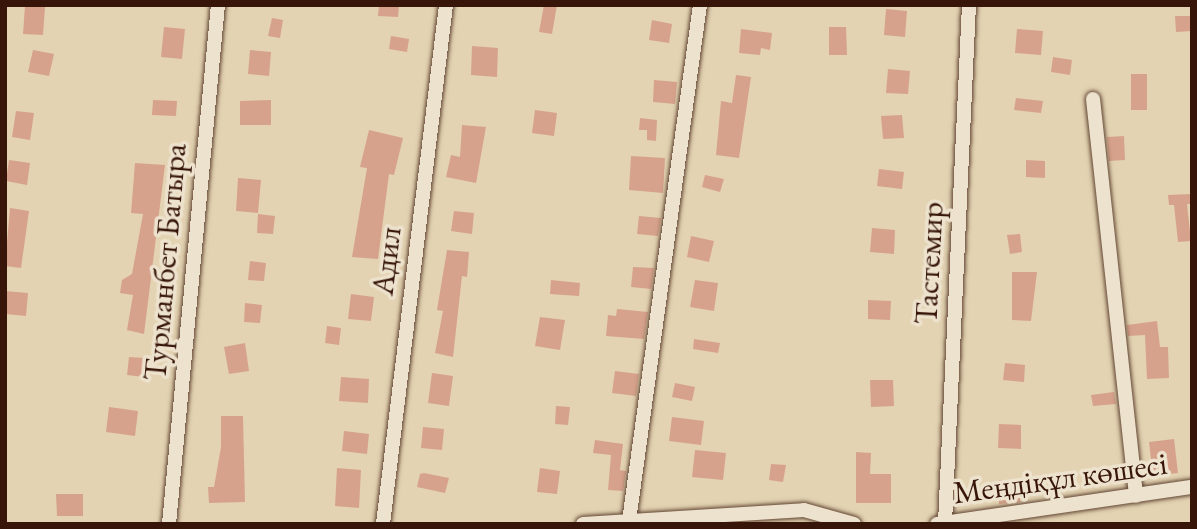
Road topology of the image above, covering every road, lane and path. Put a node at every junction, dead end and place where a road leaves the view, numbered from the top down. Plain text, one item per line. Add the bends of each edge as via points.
1 (218, 5) edge
2 (446, 5) edge
3 (699, 5) edge
4 (969, 5) edge
5 (1093, 99) dead end
6 (1192, 486) edge
7 (1136, 496) junction
8 (629, 521) junction
9 (941, 523) edge
10 (169, 524) edge
11 (383, 524) edge
12 (583, 524) edge
13 (854, 524) edge

1 - 10 street, Турманбет Батыра
2 - 11 street, Адил
3 - 8 street
4 - 9 street, Тастемир
5 - 7 street
6 - 7 street, Меңдіқұл көшесі
7 - 9 street, Меңдіқұл көшесі
8 - 12 street
8 - 13 street via 804,510

